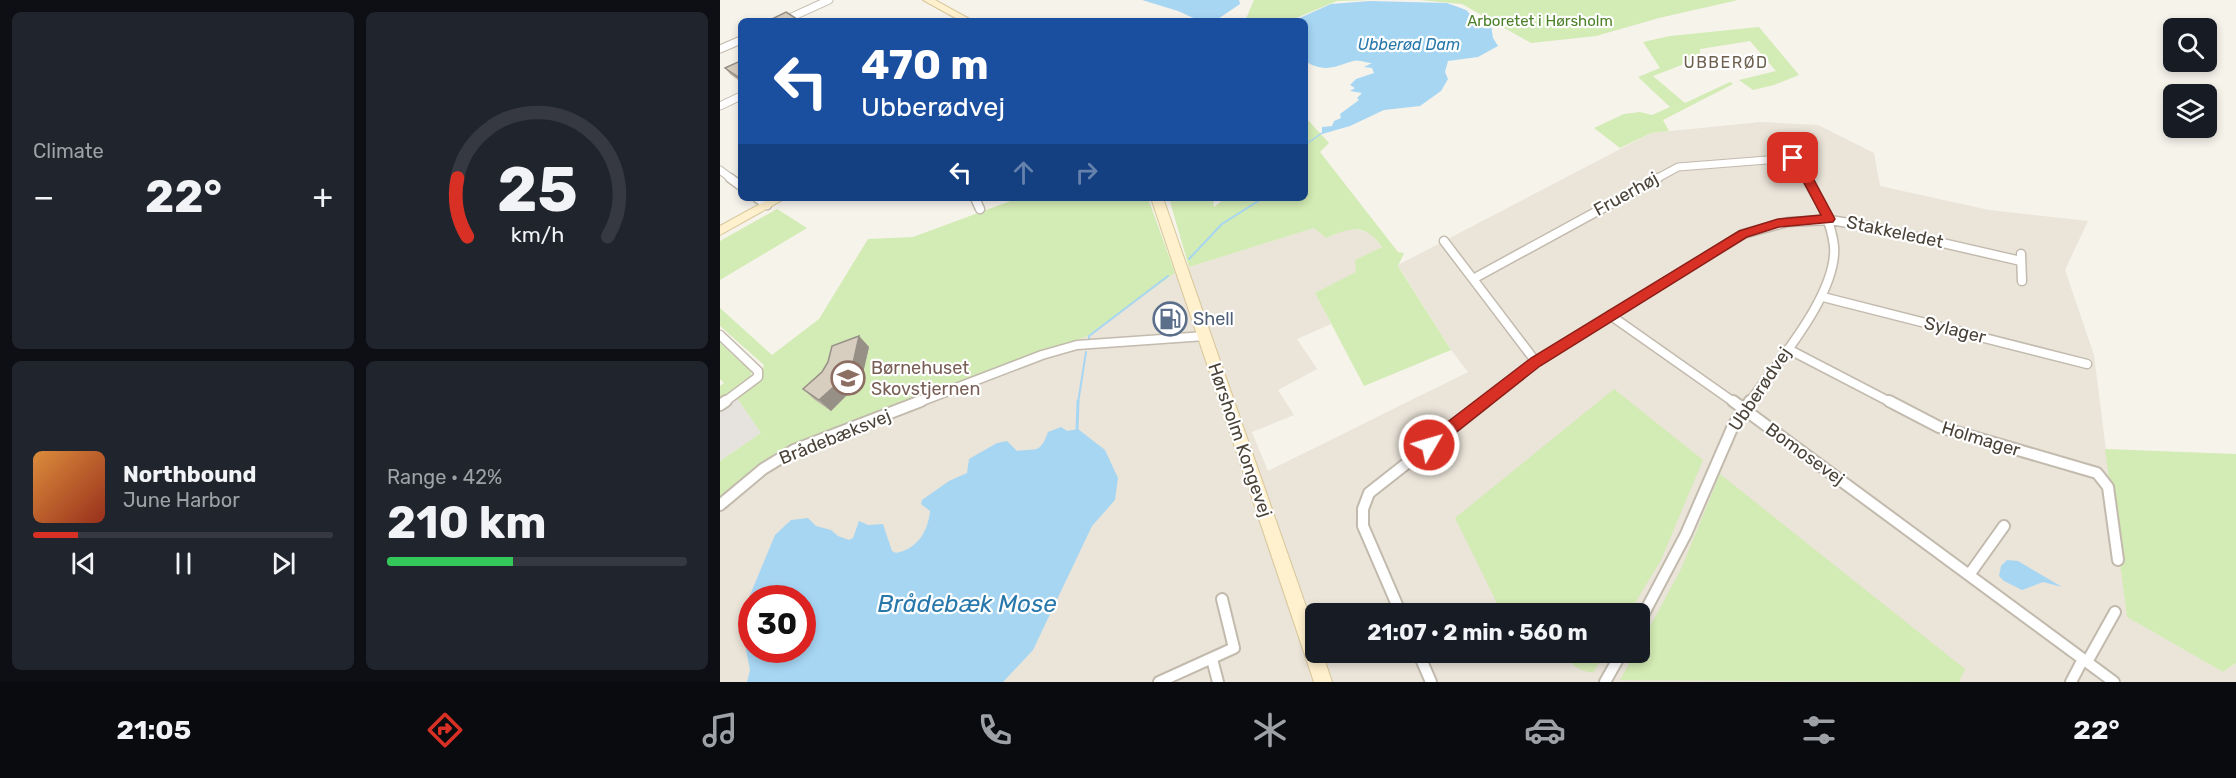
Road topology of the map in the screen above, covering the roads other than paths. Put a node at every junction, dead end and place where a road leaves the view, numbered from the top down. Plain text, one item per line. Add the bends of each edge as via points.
1 (829, 0) edge
2 (928, 0) edge
3 (790, 18) edge
4 (962, 18) edge
5 (738, 41) edge
6 (720, 49) edge
7 (738, 97) edge
8 (720, 106) edge
9 (1793, 158) joint
10 (720, 170) edge
11 (738, 184) edge
12 (976, 201) edge
13 (1158, 201) edge
14 (762, 202) edge
15 (980, 209) dead end
16 (1829, 219) junction
17 (720, 231) edge
18 (1444, 241) dead end
19 (1473, 279) junction
20 (2022, 281) dead end
21 (1823, 297) junction
22 (1610, 315) junction
23 (720, 335) edge
24 (1205, 336) junction
25 (1788, 349) junction
26 (1536, 362) junction
27 (2087, 364) dead end
28 (720, 405) edge
29 (1744, 410) junction
30 (720, 505) edge
31 (2004, 526) dead end
32 (2118, 560) dead end
33 (1969, 574) junction
34 (1222, 599) dead end
35 (1396, 603) edge
36 (1649, 603) edge
37 (2115, 612) dead end
38 (1212, 659) junction
39 (2085, 661) junction
40 (1423, 663) edge
41 (1616, 663) edge
42 (1159, 682) edge
43 (1218, 682) edge
44 (1323, 682) edge
45 (1431, 682) edge
46 (1605, 682) edge
47 (2071, 682) edge
48 (2114, 682) edge

1 - 3 street
2 - 4 main road
5 - 6 street
7 - 8 street
9 - 16 street, Ubberødvej
9 - 19 street, Fruerhøj via 1678,166
10 - 11 street
12 - 15 street
13 - 24 main road, Hørsholm Kongevej
14 - 17 main road
16 - 20 street, Stakkeledet via 2021,257
16 - 21 street, Ubberødvej via 1835,260
16 - 22 street, Stakkeledet via 1778,223 1743,234
18 - 19 street
19 - 26 street
21 - 25 street, Ubberødvej
21 - 27 street, Sylager
22 - 26 street, Stakkeledet
22 - 29 street, Bomosevej
23 - 28 street via 758,371 752,382
24 - 30 street, Brådebæksvej via 1077,345 1042,355 794,450 763,469
24 - 44 main road, Hørsholm Kongevej
25 - 29 street, Ubberødvej
25 - 32 street, Holmager via 1939,427 2097,473 2108,487
26 - 35 street, Stakkeledet via 1376,486 1364,500 1363,526
29 - 33 street, Bomosevej
29 - 36 street, Ubberødvej via 1724,444 1681,543
31 - 33 street
33 - 39 street, Bomosevej
34 - 38 street via 1234,648
37 - 39 street
38 - 42 street
38 - 43 street
39 - 47 street
39 - 48 street, Bomosevej
40 - 45 street
41 - 46 street

